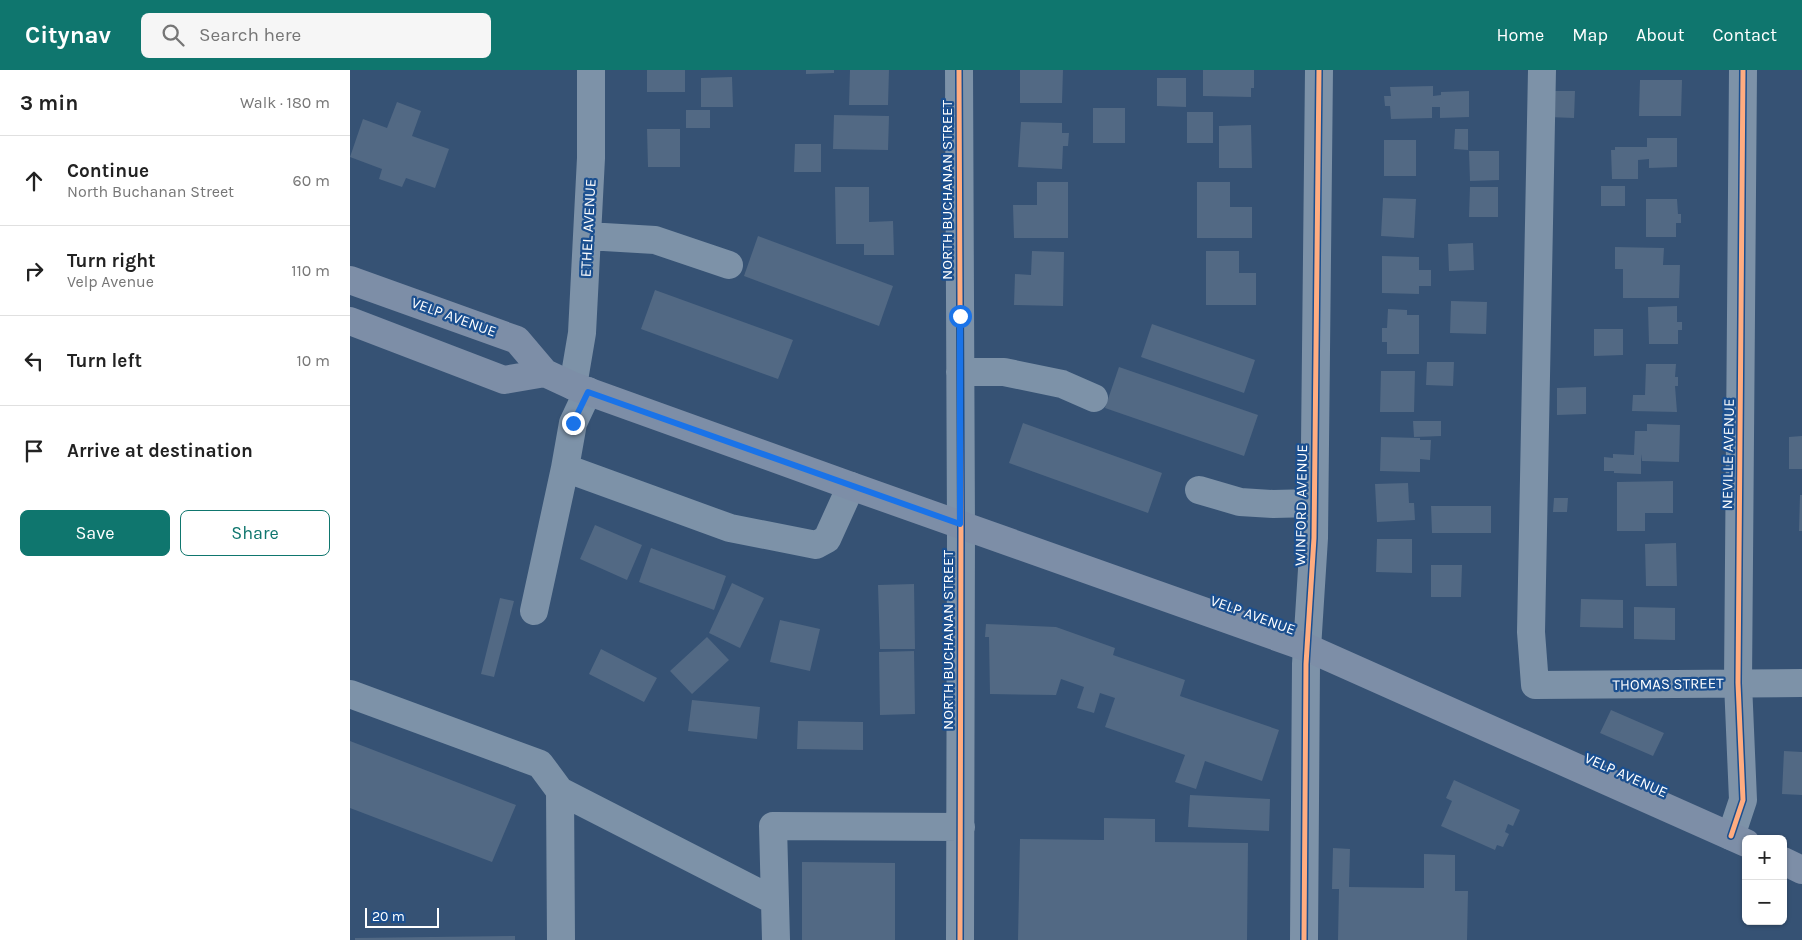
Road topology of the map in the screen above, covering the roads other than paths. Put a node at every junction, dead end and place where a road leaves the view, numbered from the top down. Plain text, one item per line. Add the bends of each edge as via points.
1 (591, 70) edge
2 (959, 70) edge
3 (1319, 70) edge
4 (1542, 70) edge
5 (1743, 70) edge
6 (587, 236) junction
7 (729, 265) dead end
8 (350, 280) edge
9 (350, 321) edge
10 (960, 372) junction
11 (546, 373) junction
12 (580, 389) junction
13 (1094, 398) dead end
14 (565, 468) junction
15 (851, 486) junction
16 (1199, 490) dead end
17 (1314, 502) junction
18 (960, 524) junction
19 (534, 611) dead end
20 (1308, 648) junction
21 (1738, 682) junction
22 (1802, 683) edge
23 (350, 694) edge
24 (560, 791) junction
25 (961, 826) junction
26 (1738, 840) edge
27 (1787, 863) edge
28 (1802, 870) edge
29 (775, 901) junction
30 (561, 940) edge
31 (776, 940) edge
32 (960, 940) edge
33 (1304, 940) edge

1 - 6 street, ETHEL AVENUE
2 - 10 street, NORTH BUCHANAN STREET
3 - 17 street, WINFORD AVENUE
4 - 21 street, THOMAS STREET via 1531,632 1535,685
5 - 21 street, NEVILLE AVENUE
6 - 7 street via 655,240
6 - 12 street, ETHEL AVENUE
8 - 11 main road, VELP AVENUE via 517,340
9 - 11 main road via 504,380
10 - 13 street via 1004,372 1062,384
10 - 18 street, NORTH BUCHANAN STREET
11 - 12 main road, VELP AVENUE
12 - 14 street, ETHEL AVENUE
12 - 15 main road, VELP AVENUE
14 - 15 street via 730,528 816,545 827,539
14 - 19 street, ETHEL AVENUE
15 - 18 main road, VELP AVENUE
16 - 17 street via 1240,502
17 - 20 street, WINFORD AVENUE
18 - 20 main road, VELP AVENUE
18 - 25 street, NORTH BUCHANAN STREET
20 - 26 main road, VELP AVENUE
20 - 33 street, WINFORD AVENUE
21 - 22 street, THOMAS STREET
21 - 26 street, NEVILLE AVENUE via 1743,800
23 - 24 street via 540,764
24 - 29 street
24 - 30 street
25 - 29 street via 773,826
25 - 32 street, NORTH BUCHANAN STREET
27 - 28 main road
29 - 31 street

